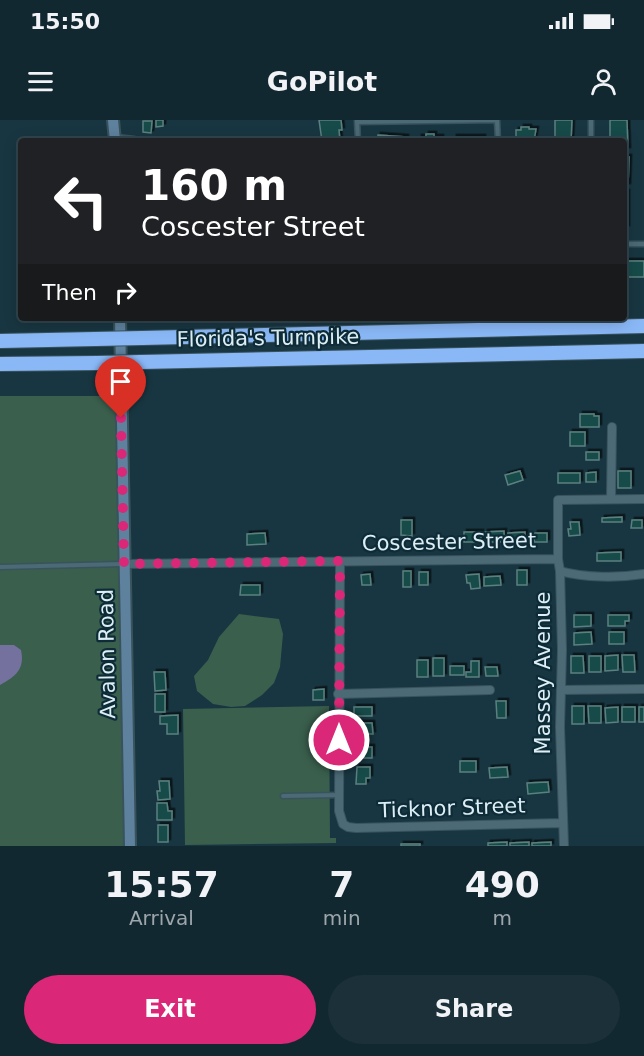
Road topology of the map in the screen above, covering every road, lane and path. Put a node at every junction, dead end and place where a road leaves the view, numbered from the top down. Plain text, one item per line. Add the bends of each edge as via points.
1 (115, 120) edge
2 (497, 120) edge
3 (591, 120) edge
4 (357, 121) edge
5 (115, 137) edge
6 (358, 138) edge
7 (498, 138) edge
8 (591, 138) edge
9 (627, 244) edge
10 (644, 244) edge
11 (120, 321) edge
12 (644, 326) edge
13 (0, 341) edge
14 (644, 351) edge
15 (0, 364) edge
16 (612, 427) dead end
17 (611, 499) junction
18 (644, 499) edge
19 (558, 559) junction
20 (340, 561) junction
21 (124, 564) junction
22 (0, 567) edge
23 (560, 571) junction
24 (644, 574) edge
25 (644, 689) edge
26 (490, 690) dead end
27 (561, 690) junction
28 (338, 694) junction
29 (339, 795) junction
30 (283, 796) dead end
31 (563, 823) junction
32 (130, 846) edge
33 (564, 846) edge

1 - 5 main road
2 - 4 lane
2 - 7 lane
3 - 8 lane
4 - 6 lane
9 - 10 lane
11 - 21 main road, Avalon Road
12 - 13 highway, Florida's Turnpike, bridge
14 - 15 highway, Florida's Turnpike, bridge
16 - 17 street
17 - 18 street
17 - 19 street, Massey Avenue via 558,500
19 - 20 street, Coscester Street
19 - 23 street, Massey Avenue
20 - 21 street, Coscester Street
20 - 28 street
21 - 22 lane
21 - 32 main road, Avalon Road
23 - 24 street via 583,575
23 - 27 street, Massey Avenue
25 - 27 street
26 - 28 street
27 - 31 street, Massey Avenue
28 - 29 street
29 - 30 lane
29 - 31 street, Ticknor Street via 339,817 348,827
31 - 33 street, Massey Avenue

